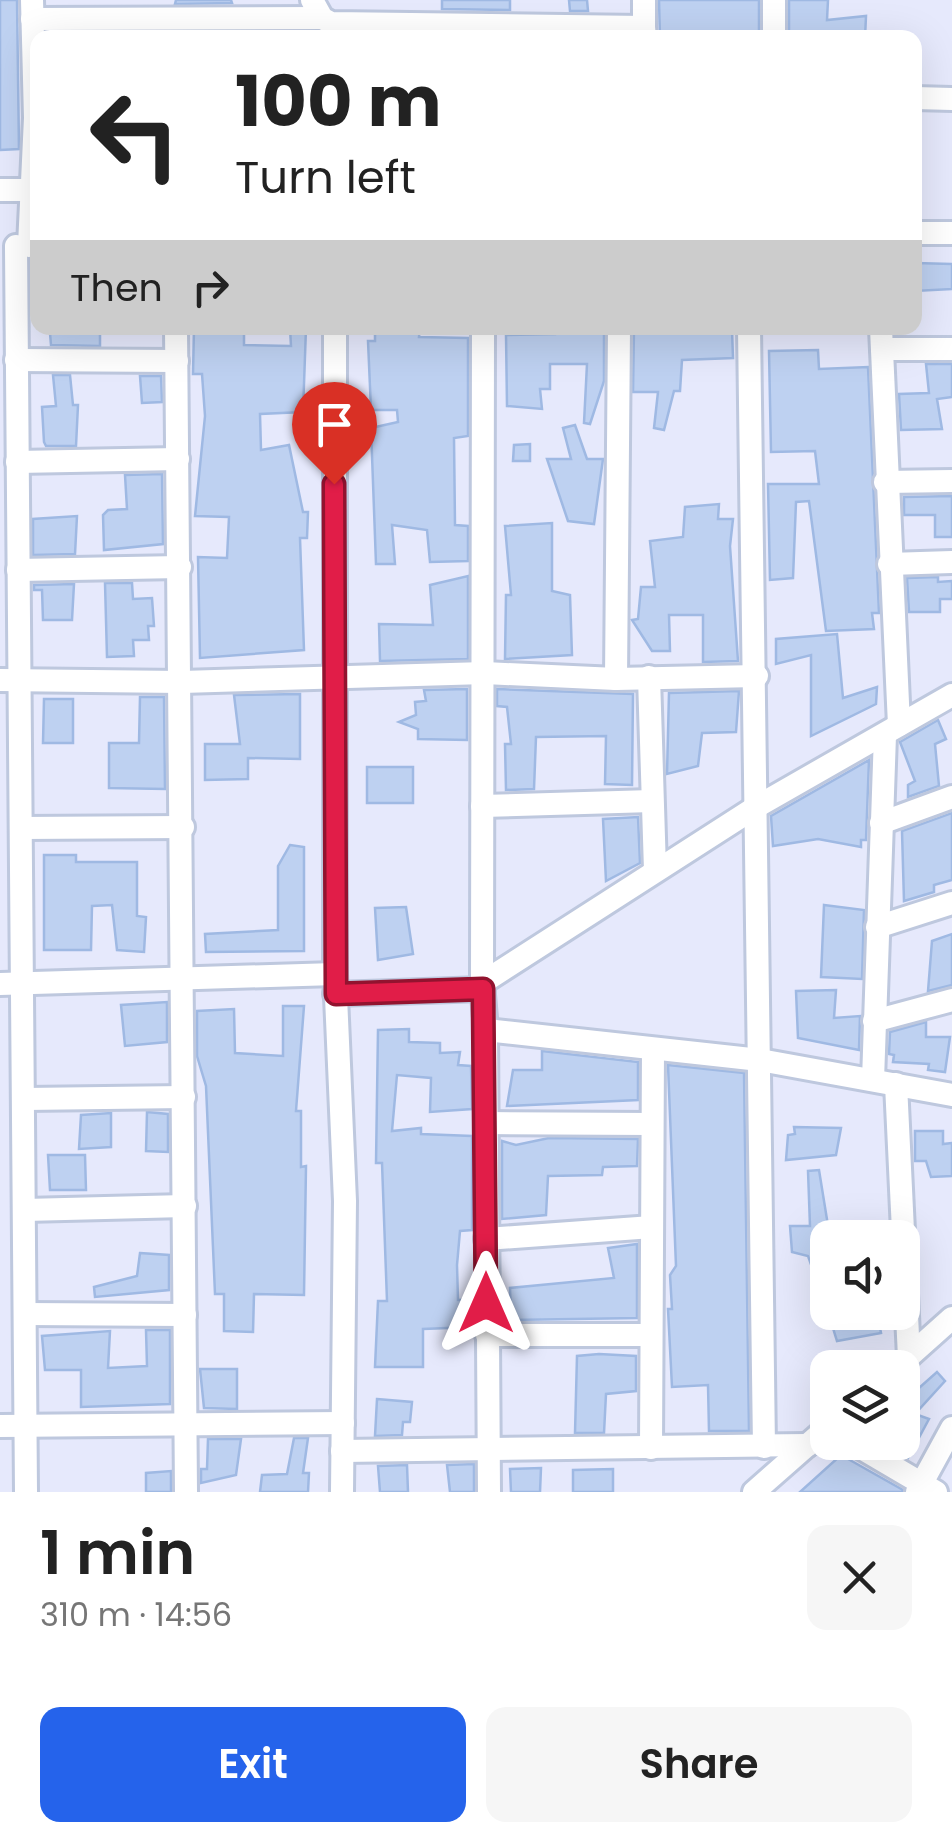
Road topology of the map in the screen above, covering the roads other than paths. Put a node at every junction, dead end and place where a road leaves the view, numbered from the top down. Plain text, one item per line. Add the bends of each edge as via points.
1 (644, 0) edge
2 (774, 0) edge
3 (317, 9) edge
4 (32, 10) edge
5 (436, 12) edge
6 (258, 28) edge
7 (363, 30) edge
8 (623, 30) edge
9 (644, 30) edge
10 (774, 30) edge
11 (922, 98) edge
12 (952, 100) edge
13 (0, 190) edge
14 (30, 190) edge
15 (30, 195) edge
16 (922, 233) edge
17 (952, 233) edge
18 (20, 246) edge
19 (176, 335) edge
20 (335, 335) edge
21 (482, 335) edge
22 (620, 335) edge
23 (749, 335) edge
24 (882, 338) edge
25 (952, 349) edge
26 (16, 360) junction
27 (176, 362) junction
28 (178, 459) junction
29 (17, 462) junction
30 (952, 481) edge
31 (885, 482) junction
32 (952, 562) edge
33 (890, 564) junction
34 (180, 568) junction
35 (18, 570) junction
36 (485, 674) junction
37 (756, 676) junction
38 (649, 677) junction
39 (333, 678) junction
40 (616, 679) junction
41 (10, 680) edge
42 (182, 682) junction
43 (952, 695) edge
44 (892, 730) junction
45 (952, 797) edge
46 (652, 801) junction
47 (482, 806) junction
48 (756, 806) junction
49 (881, 823) junction
50 (183, 827) junction
51 (22, 828) junction
52 (654, 870) junction
53 (952, 903) edge
54 (876, 927) junction
55 (184, 979) junction
56 (0, 984) edge
57 (24, 984) junction
58 (335, 984) junction
59 (482, 986) junction
60 (952, 1000) edge
61 (874, 1021) junction
62 (486, 1030) junction
63 (653, 1049) junction
64 (760, 1060) junction
65 (884, 1082) junction
66 (952, 1095) edge
67 (184, 1097) junction
68 (25, 1099) junction
69 (487, 1123) junction
70 (652, 1124) junction
71 (185, 1206) junction
72 (25, 1210) junction
73 (652, 1227) junction
74 (486, 1238) junction
75 (26, 1314) junction
76 (185, 1315) junction
77 (952, 1318) edge
78 (487, 1335) junction
79 (651, 1335) junction
80 (901, 1350) edge
81 (916, 1350) edge
82 (343, 1423) junction
83 (186, 1424) junction
84 (26, 1425) junction
85 (0, 1426) edge
86 (952, 1428) edge
87 (810, 1435) edge
88 (810, 1443) edge
89 (764, 1447) junction
90 (651, 1448) junction
91 (488, 1450) junction
92 (342, 1451) junction
93 (879, 1460) edge
94 (925, 1489) edge
95 (26, 1492) edge
96 (186, 1492) edge
97 (342, 1492) edge
98 (489, 1492) edge
99 (754, 1492) edge

1 - 9 street
2 - 10 street
3 - 6 street
3 - 7 street
4 - 6 street
5 - 7 street
5 - 8 street
11 - 12 street
13 - 14 street
15 - 18 street
16 - 17 street
18 - 26 street
19 - 27 street
20 - 39 street
21 - 36 street
22 - 40 street
23 - 37 street
24 - 25 street
24 - 31 street
26 - 27 street
26 - 29 street
27 - 28 street
28 - 29 street
28 - 34 street
29 - 35 street
30 - 31 street
31 - 33 street
32 - 33 street
33 - 44 street
34 - 35 street
34 - 42 street
35 - 41 street
36 - 39 street
36 - 40 street
36 - 47 street
37 - 38 street
37 - 48 street
38 - 40 street
38 - 46 street
39 - 42 street
39 - 58 street
41 - 42 street
41 - 51 street
42 - 50 street
43 - 44 street
44 - 48 street
44 - 49 street
45 - 49 street
46 - 47 street
46 - 52 street
47 - 59 street
48 - 52 street
48 - 64 street
49 - 54 street
50 - 51 street
50 - 55 street
51 - 57 street
52 - 59 street
53 - 54 street
54 - 61 street
55 - 57 street
55 - 58 street
55 - 67 street
56 - 57 street
57 - 68 street
58 - 59 street
58 - 82 street via 345,1201
59 - 62 street
60 - 61 street
61 - 65 street
62 - 63 street
62 - 69 street
63 - 64 street
63 - 70 street
64 - 65 street
64 - 89 street
65 - 66 street
65 - 80 street
67 - 68 street
67 - 71 street
68 - 72 street
69 - 70 street
69 - 74 street
70 - 73 street
71 - 72 street
71 - 76 street
72 - 75 street
73 - 74 street
73 - 79 street
74 - 78 street
75 - 76 street
75 - 84 street
76 - 83 street
77 - 81 street
78 - 79 street
78 - 91 street
79 - 90 street
82 - 83 street
82 - 92 street
83 - 84 street
83 - 96 street
84 - 85 street
84 - 95 street
86 - 94 street
87 - 89 street
88 - 99 street
89 - 90 street
90 - 91 street
91 - 92 street
91 - 98 street
92 - 97 street
93 - 94 street

